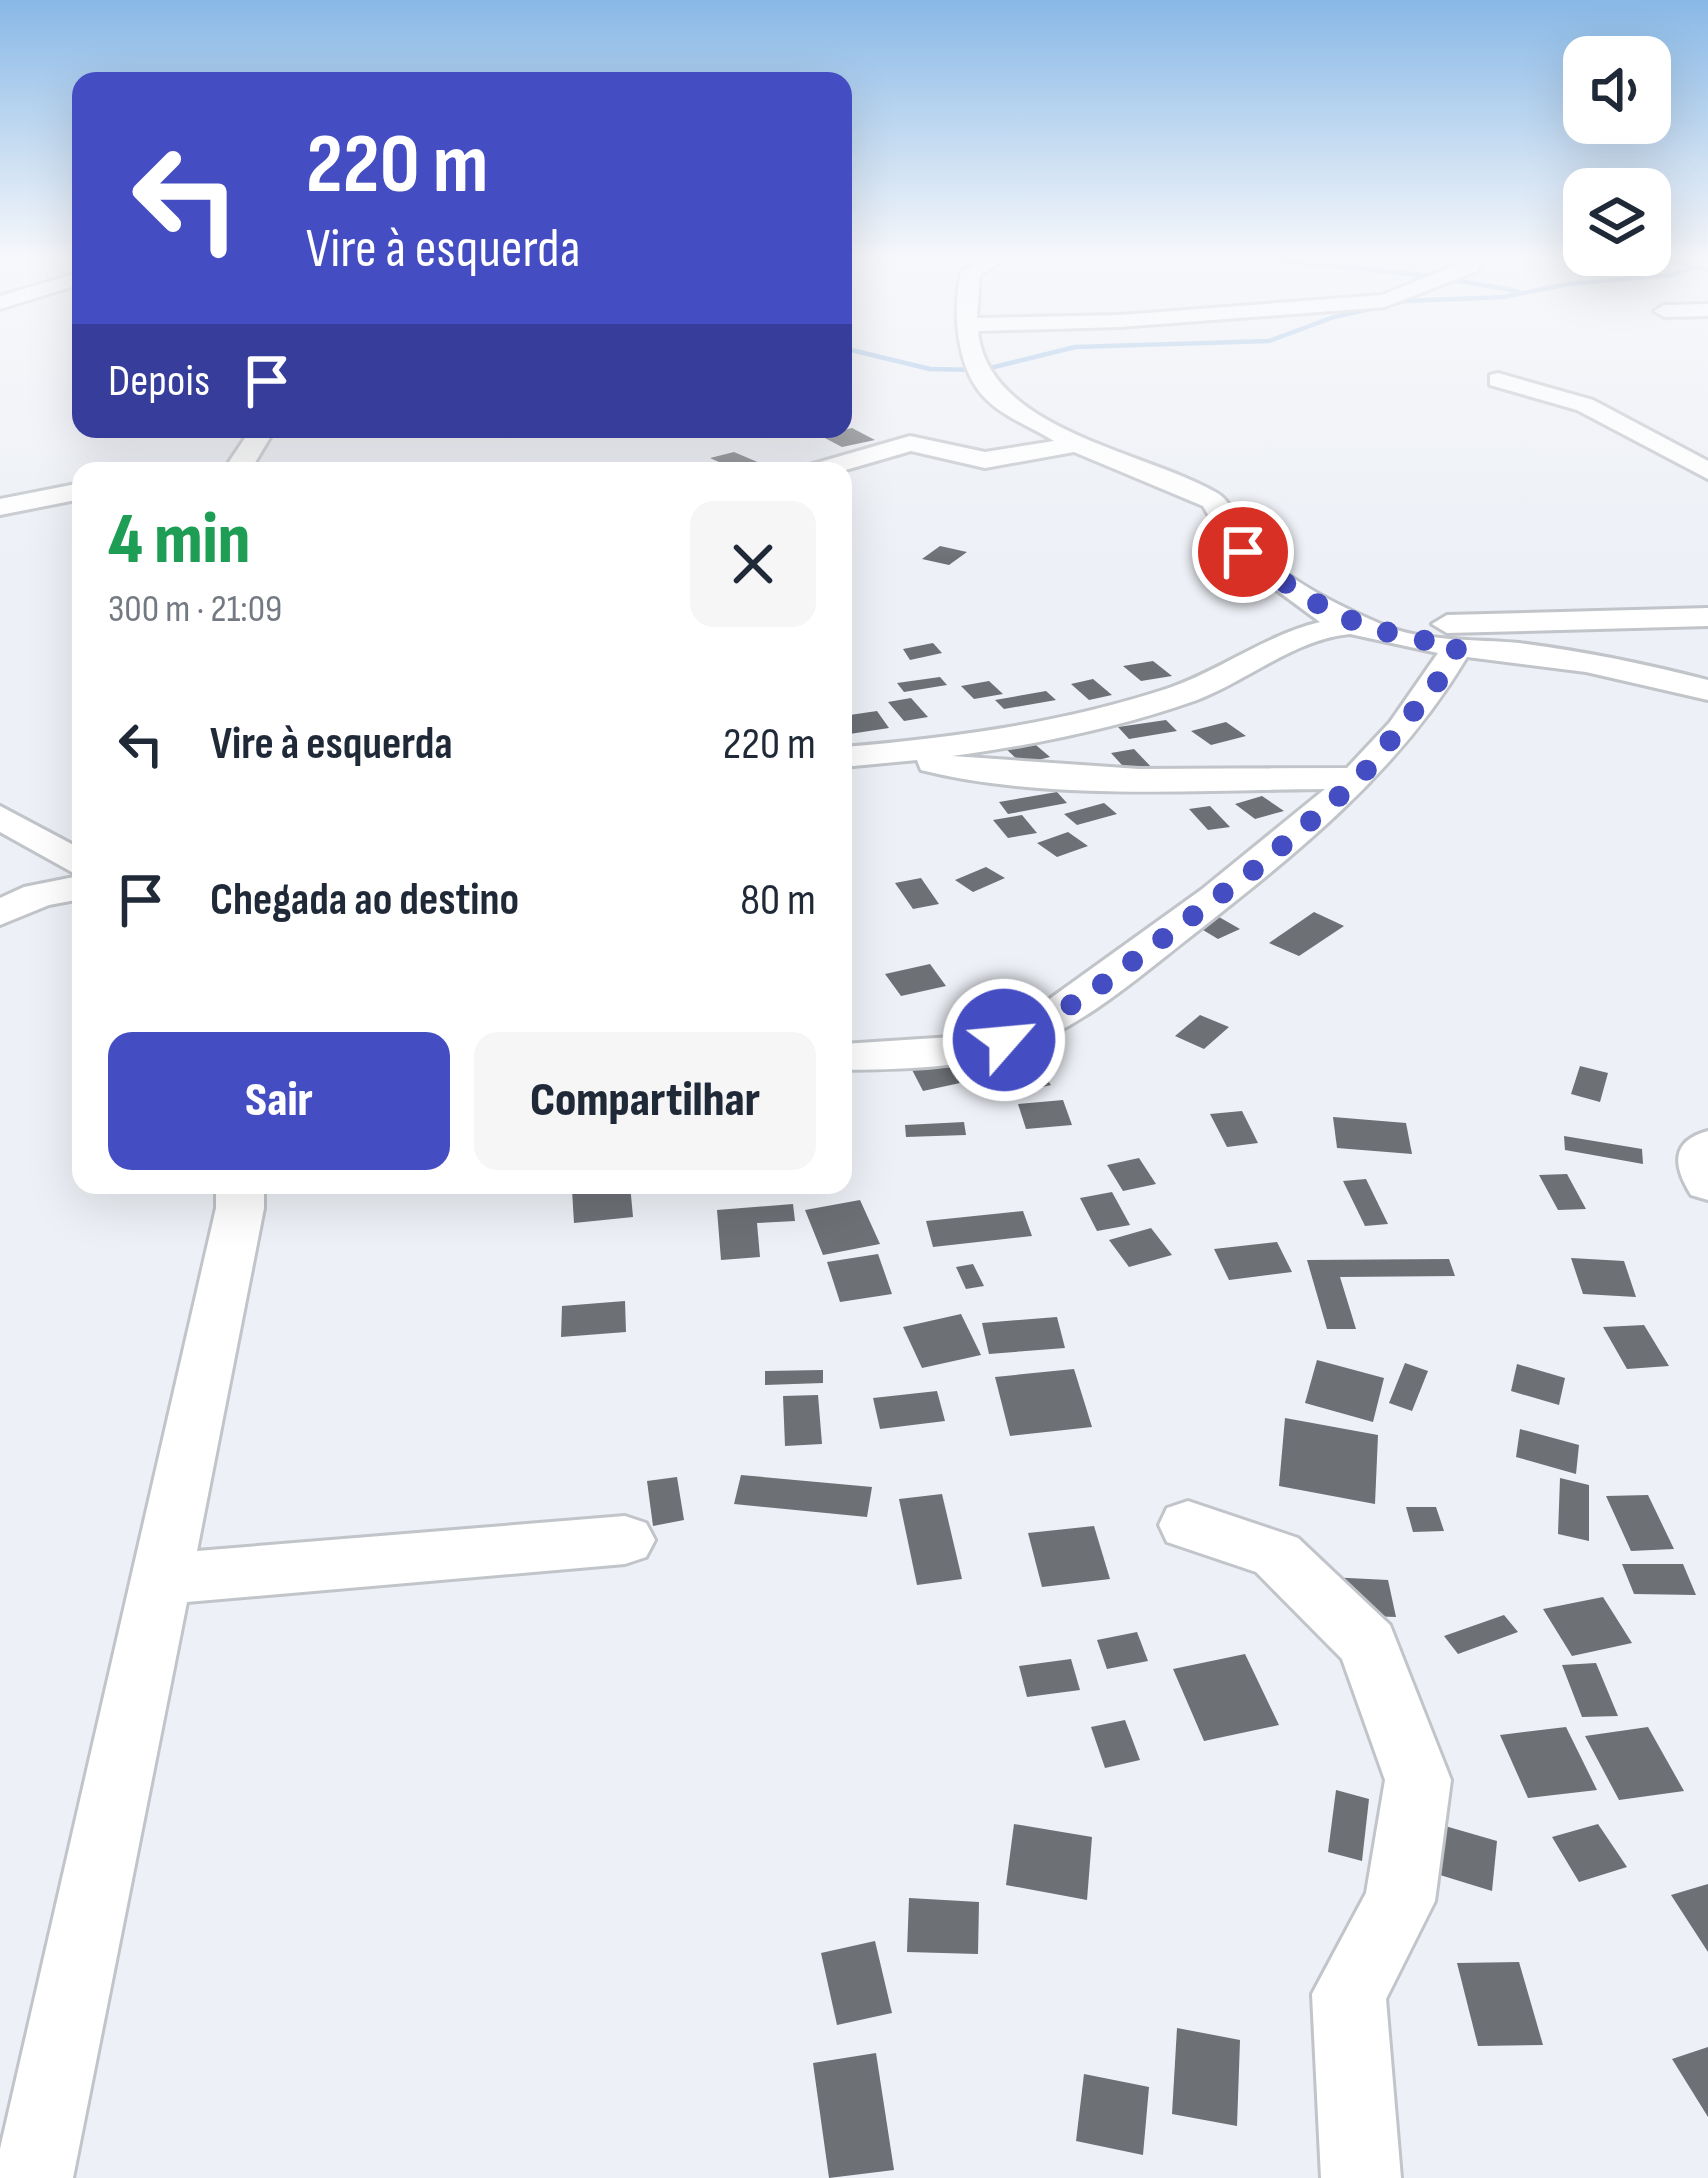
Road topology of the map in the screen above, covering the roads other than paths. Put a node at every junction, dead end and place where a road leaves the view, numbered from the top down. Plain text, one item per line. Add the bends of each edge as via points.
1 (974, 357) edge
2 (1498, 380) dead end
3 (1077, 444) junction
4 (846, 462) edge
5 (1708, 471) edge
6 (72, 493) edge
7 (0, 507) edge
8 (1708, 616) edge
9 (1349, 624) junction
10 (1458, 646) junction
11 (1708, 690) edge
12 (904, 754) junction
13 (852, 757) edge
14 (1360, 778) junction
15 (0, 817) edge
16 (72, 860) edge
17 (72, 888) edge
18 (0, 913) edge
19 (852, 1057) edge
20 (1708, 1147) edge
21 (1708, 1184) edge
22 (240, 1194) edge
23 (1188, 1525) dead end
24 (625, 1540) dead end
25 (159, 1579) junction
26 (33, 2178) edge
27 (1361, 2178) edge

1 - 3 street via 994,395
2 - 5 street via 1585,405
3 - 4 street via 985,460 910,443
3 - 9 street via 1212,500 1225,534 1243,552
6 - 7 street
8 - 9 street
9 - 10 street
9 - 12 street via 1142,707
10 - 11 street via 1626,669
10 - 14 street
12 - 13 street
12 - 14 street via 975,771 1139,780
14 - 19 street via 1084,998 1004,1040 932,1054
15 - 16 street
17 - 18 street
20 - 21 street via 1700,1152
22 - 25 street
23 - 27 street via 1277,1555 1368,1644 1418,1780 1400,1901 1349,1994
24 - 25 street
25 - 26 street

